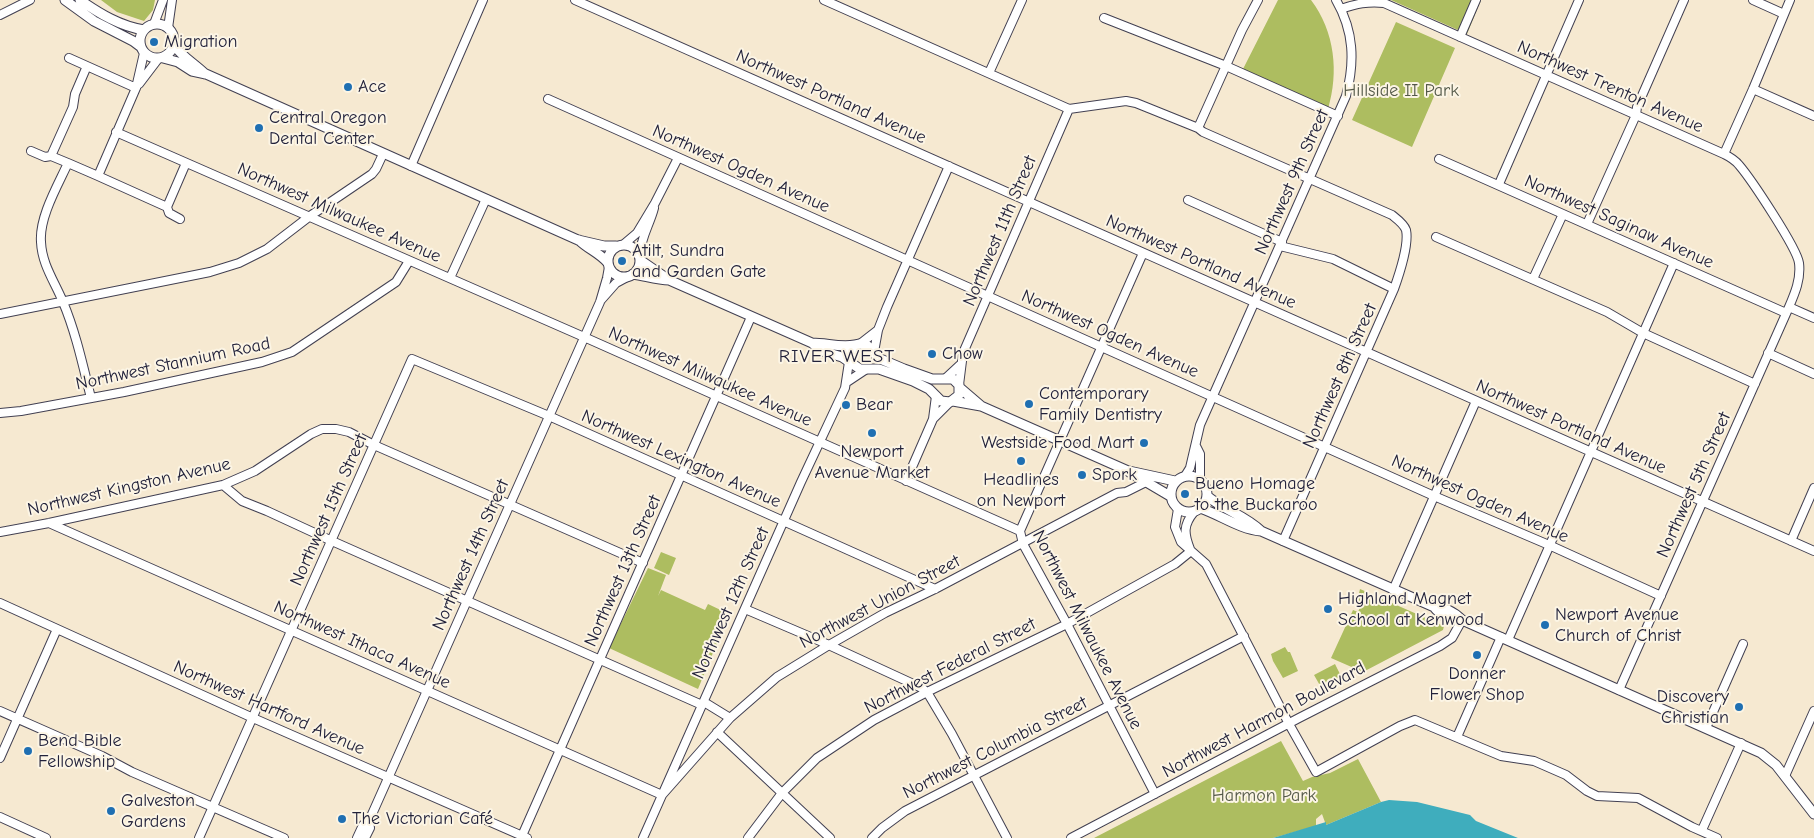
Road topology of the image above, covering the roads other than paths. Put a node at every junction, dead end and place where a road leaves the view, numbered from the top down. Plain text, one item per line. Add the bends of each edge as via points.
1 (30, 0) edge
2 (65, 0) edge
3 (80, 0) edge
4 (164, 0) edge
5 (172, 0) edge
6 (483, 0) edge
7 (575, 0) edge
8 (824, 0) edge
9 (1022, 0) edge
10 (1258, 0) edge
11 (1336, 0) edge
12 (1476, 0) edge
13 (1579, 0) edge
14 (1684, 0) edge
15 (1753, 0) edge
16 (1790, 0) edge
17 (1341, 9) junction
18 (1784, 14) junction
19 (0, 15) edge
20 (1104, 18) dead end
21 (154, 24) junction
22 (168, 28) junction
23 (144, 30) junction
24 (1460, 37) junction
25 (174, 45) junction
26 (142, 50) junction
27 (69, 58) dead end
28 (160, 58) junction
29 (87, 66) junction
30 (1226, 66) junction
31 (989, 73) junction
32 (206, 74) junction
33 (1546, 75) junction
34 (136, 88) junction
35 (1753, 89) junction
36 (548, 99) dead end
37 (1069, 109) junction
38 (1636, 115) junction
39 (1338, 116) junction
40 (1814, 116) edge
41 (1198, 128) junction
42 (116, 132) junction
43 (31, 151) dead end
44 (384, 154) junction
45 (1724, 154) junction
46 (51, 156) junction
47 (678, 158) junction
48 (1440, 158) dead end
49 (68, 163) junction
50 (186, 163) junction
51 (411, 166) junction
52 (949, 166) junction
53 (98, 176) junction
54 (1309, 179) junction
55 (1499, 184) junction
56 (486, 199) junction
57 (1188, 200) dead end
58 (1028, 202) junction
59 (655, 204) junction
60 (167, 207) junction
61 (1563, 214) junction
62 (310, 216) junction
63 (180, 219) dead end
64 (1586, 224) junction
65 (1436, 237) dead end
66 (578, 240) junction
67 (1281, 244) junction
68 (620, 245) junction
69 (1143, 253) junction
70 (640, 258) junction
71 (908, 260) junction
72 (409, 261) junction
73 (1674, 263) junction
74 (608, 265) junction
75 (631, 275) junction
76 (450, 278) junction
77 (1534, 278) junction
78 (669, 280) junction
79 (1394, 289) junction
80 (1796, 291) joint
81 (988, 296) junction
82 (63, 302) junction
83 (600, 302) junction
84 (1256, 302) junction
85 (1788, 310) junction
86 (0, 314) edge
87 (752, 317) junction
88 (1814, 318) edge
89 (878, 330) junction
90 (1643, 333) junction
91 (584, 337) junction
92 (812, 343) junction
93 (858, 345) junction
94 (1101, 347) junction
95 (1367, 352) junction
96 (875, 353) junction
97 (1768, 353) junction
98 (412, 359) joint
99 (849, 362) junction
100 (960, 365) junction
101 (868, 370) junction
102 (1814, 374) edge
103 (943, 379) junction
104 (847, 382) junction
105 (1755, 384) junction
106 (960, 386) junction
107 (935, 394) junction
108 (716, 397) junction
109 (1212, 397) junction
110 (91, 398) junction
111 (952, 402) junction
112 (1476, 402) junction
113 (981, 406) junction
114 (0, 413) edge
115 (549, 416) junction
116 (933, 419) junction
117 (1060, 441) junction
118 (819, 443) junction
119 (374, 445) junction
120 (1196, 446) junction
121 (1325, 446) junction
122 (1590, 452) junction
123 (1126, 470) junction
124 (682, 475) junction
125 (1185, 476) junction
126 (1200, 479) junction
127 (906, 481) junction
128 (1175, 481) junction
129 (1146, 482) junction
130 (223, 485) junction
131 (1814, 488) edge
132 (1170, 496) junction
133 (1207, 496) junction
134 (1434, 496) junction
135 (1702, 501) junction
136 (510, 504) junction
137 (1178, 509) junction
138 (1197, 510) junction
139 (783, 522) junction
140 (49, 523) junction
141 (1020, 531) junction
142 (1261, 531) junction
143 (0, 532) edge
144 (332, 541) junction
145 (1283, 541) junction
146 (1791, 541) junction
147 (1023, 544) junction
148 (1549, 545) junction
149 (1191, 551) junction
150 (1814, 551) edge
151 (643, 563) junction
152 (936, 589) junction
153 (1393, 590) junction
154 (1661, 596) junction
155 (467, 600) junction
156 (0, 604) edge
157 (745, 609) junction
158 (1462, 620) junction
159 (1067, 624) junction
160 (57, 629) junction
161 (291, 630) junction
162 (1244, 636) junction
163 (1504, 638) junction
164 (1742, 644) dead end
165 (829, 645) junction
166 (600, 660) junction
167 (427, 690) junction
168 (1620, 690) junction
169 (927, 692) junction
170 (703, 703) junction
171 (1110, 706) junction
172 (0, 711) edge
173 (1814, 711) edge
174 (252, 718) junction
175 (730, 718) junction
176 (17, 719) junction
177 (1289, 724) junction
178 (1706, 728) junction
179 (718, 732) junction
180 (1457, 737) junction
181 (1740, 743) junction
182 (561, 749) junction
183 (0, 758) edge
184 (973, 776) junction
185 (1785, 776) junction
186 (388, 777) junction
187 (782, 793) junction
188 (1155, 794) junction
189 (662, 795) junction
190 (213, 807) junction
191 (1814, 814) edge
192 (0, 817) edge
193 (369, 821) junction
194 (1702, 830) junction
195 (524, 837) edge
196 (46, 838) edge
197 (199, 838) edge
198 (284, 838) edge
199 (357, 838) edge
200 (365, 838) edge
201 (643, 838) edge
202 (748, 838) edge
203 (830, 838) edge
204 (872, 838) edge
205 (1006, 838) edge
206 (1071, 838) edge
207 (1717, 838) edge

1 - 19 street
2 - 26 main road via 94,21 133,41
3 - 23 main road via 114,21
4 - 21 street
5 - 22 street
6 - 51 street
7 - 52 street, Northwest Portland Avenue
8 - 31 street
9 - 31 street
10 - 30 street
11 - 17 street
12 - 24 street
13 - 33 street
14 - 38 street
15 - 18 street
16 - 18 street
17 - 24 street, Northwest Trenton Avenue via 1359,3 1384,3
17 - 39 street, Northwest 9th Street via 1351,45 1352,66
18 - 35 street
20 - 30 street
21 - 22 main road
21 - 23 main road
22 - 25 main road via 174,35
23 - 26 main road via 140,36
24 - 33 street, Northwest Trenton Avenue
25 - 28 main road via 172,51
25 - 32 main road
26 - 28 main road via 151,58
26 - 34 street
27 - 29 street
28 - 32 main road
28 - 34 street
29 - 34 street
29 - 46 street
30 - 39 street
30 - 41 street
31 - 37 street
32 - 44 main road
33 - 38 street, Northwest Trenton Avenue
33 - 55 street
34 - 42 street
35 - 40 street
35 - 45 street
36 - 47 street, Northwest Ogden Avenue
37 - 41 street via 1130,102
37 - 58 street, Northwest 11th Street
38 - 45 street, Northwest Trenton Avenue
38 - 64 street
39 - 54 street, Northwest 9th Street
41 - 54 street
42 - 50 street, Northwest Milwaukee Avenue
42 - 53 street
43 - 46 street
44 - 51 main road
44 - 62 street via 372,174
45 - 80 street, Northwest Trenton Avenue via 1749,178 1799,260
46 - 49 street
47 - 59 street
47 - 71 street, Northwest Ogden Avenue
48 - 55 street, Northwest Saginaw Avenue
49 - 53 street
49 - 82 street via 49,204 41,241 47,270
50 - 60 street
50 - 62 street, Northwest Milwaukee Avenue
51 - 56 main road
52 - 58 street, Northwest Portland Avenue
52 - 71 street
53 - 60 street
54 - 67 street, Northwest 9th Street
54 - 79 street, Northwest 8th Street via 1399,220 1406,230 1404,253
55 - 61 street, Northwest Saginaw Avenue
56 - 66 main road
56 - 76 street
57 - 67 street
58 - 69 street, Northwest Portland Avenue
58 - 81 street, Northwest 11th Street
59 - 68 street via 637,233
59 - 70 street via 640,248
60 - 63 street via 169,214
61 - 64 street, Northwest Saginaw Avenue
61 - 77 street
62 - 72 street, Northwest Milwaukee Avenue
62 - 82 street via 268,249 239,262 210,272
64 - 73 street, Northwest Saginaw Avenue
65 - 77 street
66 - 68 main road via 604,246
66 - 74 main road
67 - 79 street via 1333,260
67 - 84 street, Northwest 9th Street
68 - 70 main road via 634,248
68 - 74 main road via 610,253
69 - 84 street, Northwest Portland Avenue
69 - 94 street
70 - 75 main road via 637,270
70 - 78 main road
71 - 81 street, Northwest Ogden Avenue
71 - 89 street
72 - 76 street, Northwest Milwaukee Avenue
72 - 110 street, Northwest Stannium Road via 396,282 292,352 252,364
73 - 85 street, Northwest Saginaw Avenue
73 - 90 street
74 - 75 main road via 614,274
74 - 83 street, Northwest 14th Street via 608,278
75 - 78 main road
75 - 83 street, Northwest 14th Street via 616,283
76 - 91 street, Northwest Milwaukee Avenue
77 - 90 street
78 - 87 main road
79 - 95 street, Northwest 8th Street
80 - 85 street, Northwest 5th Street
81 - 94 street, Northwest Ogden Avenue
81 - 100 street, Northwest 11th Street
82 - 86 street
82 - 110 street via 80,350
83 - 91 street, Northwest 14th Street
84 - 95 street, Northwest Portland Avenue
84 - 109 street, Northwest 9th Street
85 - 88 street, Northwest Saginaw Avenue
85 - 97 street, Northwest 5th Street
87 - 92 main road
87 - 108 street, Northwest 13th Street
89 - 93 street
89 - 96 street
90 - 105 street
90 - 122 street
91 - 108 street, Northwest Milwaukee Avenue
91 - 115 street, Northwest 14th Street
92 - 93 main road via 839,347
92 - 99 main road via 822,351
93 - 96 main road via 868,346
93 - 99 main road via 849,354
94 - 109 street, Northwest Ogden Avenue
94 - 117 street
95 - 112 street, Northwest Portland Avenue
95 - 121 street, Northwest 8th Street
96 - 103 main road via 882,360 927,378
97 - 102 street
97 - 105 street, Northwest 5th Street
98 - 115 street, Northwest Lexington Avenue
98 - 119 street, Northwest 15th Street
99 - 101 main road via 855,368
99 - 104 street, Northwest 12th Street
100 - 103 street, Northwest 11th Street
100 - 106 street, Northwest 11th Street
101 - 104 street
101 - 107 main road via 879,369 900,375
103 - 106 main road via 952,379
104 - 118 street, Northwest 12th Street
105 - 135 street, Northwest 5th Street
106 - 111 main road via 959,396
106 - 113 main road
107 - 111 main road via 941,401
107 - 116 street
108 - 118 street, Northwest Milwaukee Avenue
108 - 124 street, Northwest 13th Street
109 - 120 street, Northwest 9th Street via 1200,425
109 - 121 street, Northwest Ogden Avenue
110 - 114 street, Northwest Stannium Road
111 - 113 main road
111 - 116 street
112 - 122 street, Northwest Portland Avenue
112 - 134 street
113 - 117 main road
115 - 124 street, Northwest Lexington Avenue
115 - 136 street, Northwest 14th Street
116 - 127 street
117 - 123 main road
117 - 141 street
118 - 127 street, Northwest Milwaukee Avenue
118 - 139 street, Northwest 12th Street
119 - 130 street, Northwest Kingston Avenue via 349,432 322,429 255,471
119 - 136 street, Northwest Kingston Avenue
119 - 144 street, Northwest 15th Street
120 - 125 street, Northwest 9th Street
120 - 126 street, Northwest 9th Street via 1200,454
121 - 134 street, Northwest Ogden Avenue
121 - 145 street, Northwest 8th Street
122 - 135 street, Northwest Portland Avenue
122 - 148 street
123 - 128 main road
123 - 129 main road
124 - 139 street, Northwest Lexington Avenue
124 - 151 street, Northwest 13th Street
125 - 126 main road
125 - 128 main road
126 - 133 main road
127 - 141 street, Northwest Milwaukee Avenue
128 - 132 main road
129 - 132 main road
129 - 147 street, Northwest Union Street via 1117,493
130 - 140 street, Northwest Kingston Avenue
130 - 144 street via 242,501
131 - 146 street
132 - 137 main road
133 - 138 main road
133 - 142 main road
134 - 148 street, Northwest Ogden Avenue
134 - 153 street
135 - 146 street, Northwest Portland Avenue
135 - 154 street, Northwest 5th Street
136 - 151 street, Northwest Kingston Avenue
136 - 155 street, Northwest 14th Street
137 - 138 main road via 1185,512
137 - 149 street via 1177,534
138 - 142 main road via 1213,512 1250,530
138 - 149 street via 1188,518 1185,530
139 - 152 street, Northwest Lexington Avenue
139 - 157 street, Northwest 12th Street
140 - 143 street, Northwest Kingston Avenue
140 - 161 street, Northwest Ithaca Avenue
141 - 147 street, Northwest Milwaukee Avenue
142 - 145 main road
144 - 155 street
144 - 161 street, Northwest 15th Street
145 - 153 main road
146 - 150 street, Northwest Portland Avenue
147 - 152 street, Northwest Union Street
147 - 159 street, Northwest Milwaukee Avenue
148 - 154 street, Northwest Ogden Avenue
148 - 163 street
149 - 159 street, Northwest Federal Street via 1176,564
149 - 162 street via 1206,564
151 - 166 street, Northwest 13th Street
152 - 165 street, Northwest Union Street
153 - 158 main road via 1434,607 1438,614
154 - 168 street, Northwest 5th Street
155 - 166 street
155 - 167 street, Northwest 14th Street
156 - 160 street, Northwest Hartford Avenue
157 - 165 street
157 - 170 street, Northwest 12th Street
158 - 163 main road
158 - 177 street, Northwest Harmon Boulevard via 1452,638 1440,646
159 - 169 street, Northwest Federal Street
159 - 171 street, Northwest Milwaukee Avenue
160 - 174 street, Northwest Hartford Avenue
160 - 176 street
161 - 167 street, Northwest Ithaca Avenue
161 - 174 street, Northwest 15th Street
162 - 171 street, Northwest Columbia Street
162 - 177 street
163 - 168 main road
163 - 180 street
164 - 178 street
165 - 169 street
165 - 175 street, Northwest Union Street via 777,677
166 - 170 street
166 - 182 street, Northwest 13th Street
167 - 182 street, Northwest Ithaca Avenue
167 - 186 street, Northwest 14th Street
168 - 178 main road
169 - 184 street
169 - 187 street, Northwest Federal Street via 874,720 817,758
170 - 175 street
170 - 189 street, Northwest 12th Street
171 - 184 street, Northwest Columbia Street
171 - 188 street, Northwest Milwaukee Avenue
172 - 176 street
173 - 185 street
174 - 186 street, Northwest Hartford Avenue
174 - 190 street, Northwest 15th Street
175 - 179 street, Northwest Union Street
176 - 183 street
176 - 190 street
177 - 180 street via 1316,772 1415,720
177 - 188 street, Northwest Harmon Boulevard
178 - 181 main road
179 - 187 street
179 - 189 street, Northwest Union Street
180 - 194 street via 1505,758 1534,761 1566,775 1597,796 1638,798
181 - 185 main road via 1770,759
181 - 194 street
182 - 189 street, Northwest Ithaca Avenue
182 - 195 street, Northwest 13th Street
184 - 204 street, Northwest Columbia Street via 905,811
184 - 205 street
185 - 191 main road
186 - 193 street, Northwest 14th Street
186 - 195 street, Northwest Hartford Avenue
187 - 202 street, Northwest Federal Street
187 - 203 street
188 - 206 street, Northwest Harmon Boulevard
189 - 201 street, Northwest 12th Street
190 - 197 street, Northwest 15th Street
190 - 198 street
192 - 196 street
193 - 199 street, Northwest 14th Street via 363,825
193 - 200 street, Northwest 14th Street via 370,828
194 - 207 street

